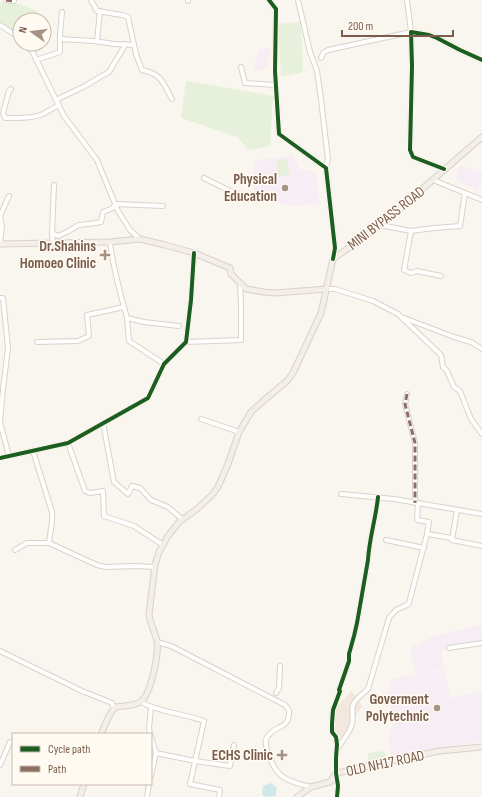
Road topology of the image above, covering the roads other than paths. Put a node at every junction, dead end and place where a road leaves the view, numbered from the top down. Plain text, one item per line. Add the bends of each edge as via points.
1 (6, 0) edge
2 (91, 0) edge
3 (269, 0) edge
4 (298, 0) edge
5 (407, 0) edge
6 (14, 1) edge
7 (100, 11) junction
8 (62, 12) dead end
9 (0, 26) edge
10 (411, 32) junction
11 (12, 33) edge
12 (60, 39) junction
13 (97, 41) junction
14 (125, 44) junction
15 (134, 45) junction
16 (32, 52) edge
17 (321, 58) dead end
18 (36, 60) junction
19 (482, 60) edge
20 (241, 67) dead end
21 (276, 85) junction
22 (11, 89) dead end
23 (172, 99) dead end
24 (56, 100) junction
25 (59, 105) junction
26 (482, 137) edge
27 (326, 168) junction
28 (444, 169) junction
29 (204, 178) dead end
30 (433, 180) junction
31 (54, 184) dead end
32 (465, 193) junction
33 (9, 196) dead end
34 (245, 196) dead end
35 (482, 200) edge
36 (115, 204) junction
37 (163, 206) dead end
38 (0, 215) edge
39 (381, 225) junction
40 (412, 231) junction
41 (52, 233) junction
42 (140, 240) junction
43 (110, 242) junction
44 (0, 244) edge
45 (52, 244) junction
46 (194, 253) junction
47 (333, 259) junction
48 (441, 276) dead end
49 (240, 283) junction
50 (326, 289) junction
51 (0, 298) edge
52 (124, 307) junction
53 (402, 317) junction
54 (127, 318) junction
55 (179, 326) dead end
56 (37, 342) dead end
57 (186, 342) junction
58 (482, 349) edge
59 (164, 364) junction
60 (407, 394) dead end
61 (201, 419) dead end
62 (103, 423) junction
63 (239, 432) junction
64 (482, 434) edge
65 (68, 443) junction
66 (33, 451) junction
67 (9, 456) junction
68 (0, 458) edge
69 (341, 494) dead end
70 (378, 497) junction
71 (416, 503) junction
72 (457, 510) junction
73 (482, 514) edge
74 (182, 519) junction
75 (427, 534) junction
76 (452, 538) junction
77 (386, 540) dead end
78 (49, 543) junction
79 (163, 545) junction
80 (482, 546) edge
81 (424, 548) junction
82 (15, 550) dead end
83 (155, 567) junction
84 (157, 642) junction
85 (482, 643) edge
86 (449, 648) dead end
87 (0, 651) edge
88 (280, 666) dead end
89 (276, 694) dead end
90 (141, 702) junction
91 (151, 708) junction
92 (114, 709) junction
93 (101, 733) edge
94 (150, 733) edge
95 (152, 739) edge
96 (10, 742) dead end
97 (234, 745) dead end
98 (482, 747) edge
99 (337, 748) junction
100 (156, 754) junction
101 (195, 761) junction
102 (0, 765) edge
103 (152, 772) edge
104 (336, 773) junction
105 (84, 785) edge
106 (149, 785) edge
107 (311, 788) junction
108 (80, 797) edge
109 (147, 797) edge
110 (219, 797) edge
111 (297, 797) edge
112 (337, 797) edge

1 - 6 street
2 - 7 street via 97,11
3 - 21 street via 276,9
4 - 27 street via 317,72 328,159
5 - 10 street
7 - 13 street
7 - 15 street via 128,17
8 - 12 street
9 - 11 street
10 - 17 street via 328,50
10 - 19 street via 438,38
10 - 28 street via 410,150 414,157
12 - 13 street
12 - 18 street via 60,52
13 - 14 street
14 - 15 street
14 - 24 street via 109,72
15 - 23 street via 142,70 157,75
16 - 18 street
18 - 24 street
20 - 21 street via 245,83
21 - 27 street via 279,134
22 - 25 street via 4,118 31,117 48,112
24 - 25 street
25 - 36 street via 64,116 97,160
26 - 28 main road, MINI BYPASS ROAD
27 - 47 street via 335,248
28 - 30 main road, MINI BYPASS ROAD
29 - 34 street
30 - 32 street
30 - 39 main road, MINI BYPASS ROAD
31 - 41 street
32 - 35 street
32 - 40 street via 460,226
33 - 38 street
36 - 37 street
36 - 41 street via 113,208 103,212 101,222 79,225 58,236
36 - 42 street via 130,230
38 - 44 street
39 - 40 street
39 - 47 main road, MINI BYPASS ROAD
40 - 48 street via 404,270
41 - 45 street
42 - 43 main road
42 - 46 main road
43 - 45 main road
43 - 52 street via 115,275
44 - 45 main road
46 - 49 main road via 230,268 231,274
46 - 57 street
47 - 50 main road, MINI BYPASS ROAD
49 - 50 main road via 246,289 275,293
49 - 57 street via 241,340
50 - 53 street via 335,289 373,301
50 - 63 main road, MINI BYPASS ROAD via 320,313 290,377 251,412
51 - 67 street via 3,298 8,348 0,422
52 - 54 street
52 - 56 street via 87,315 89,336 78,341
53 - 58 street via 471,342
53 - 64 street via 441,355 443,367 454,387 460,391 472,419
54 - 55 street
54 - 59 street via 129,341
57 - 59 street
59 - 62 street via 148,398
60 - 71 street via 405,404 415,443
61 - 63 street
62 - 65 street
62 - 74 street via 114,482 128,494 132,486 140,488 151,500 168,507
63 - 74 main road, MINI BYPASS ROAD via 218,487 197,509
65 - 66 street
65 - 79 street via 85,491 103,491 104,516 134,526
66 - 67 street
66 - 78 street via 52,512
67 - 68 street
69 - 70 street
70 - 71 street
70 - 99 street via 349,661 333,710 332,732
71 - 72 street
71 - 75 street via 417,520 429,522
72 - 73 street
72 - 76 street
74 - 79 main road, MINI BYPASS ROAD
75 - 76 street
75 - 81 street
76 - 80 street
77 - 81 street
78 - 82 street via 27,543
78 - 83 street via 97,565
79 - 83 main road, MINI BYPASS ROAD
81 - 99 street via 409,603 396,610 389,618 368,688 356,700 352,710 351,727
83 - 84 main road, MINI BYPASS ROAD via 149,614
84 - 90 main road, MINI BYPASS ROAD via 156,662 146,697
84 - 107 street via 171,646 285,705 290,717 266,738 270,760 275,770 291,782
85 - 86 street
87 - 92 street via 112,703
88 - 89 street via 279,688
90 - 91 street
90 - 92 main road via 117,706
91 - 94 street
91 - 101 street via 204,720
92 - 93 main road
95 - 100 street
96 - 102 street
97 - 101 street via 230,766
98 - 104 main road, OLD NH17 ROAD via 439,751
99 - 104 street
100 - 101 street
100 - 103 street
101 - 110 street via 190,784 220,790
104 - 107 main road, OLD NH17 ROAD via 330,782
104 - 112 street
105 - 108 main road
106 - 109 street
107 - 111 main road, OLD NH17 ROAD

